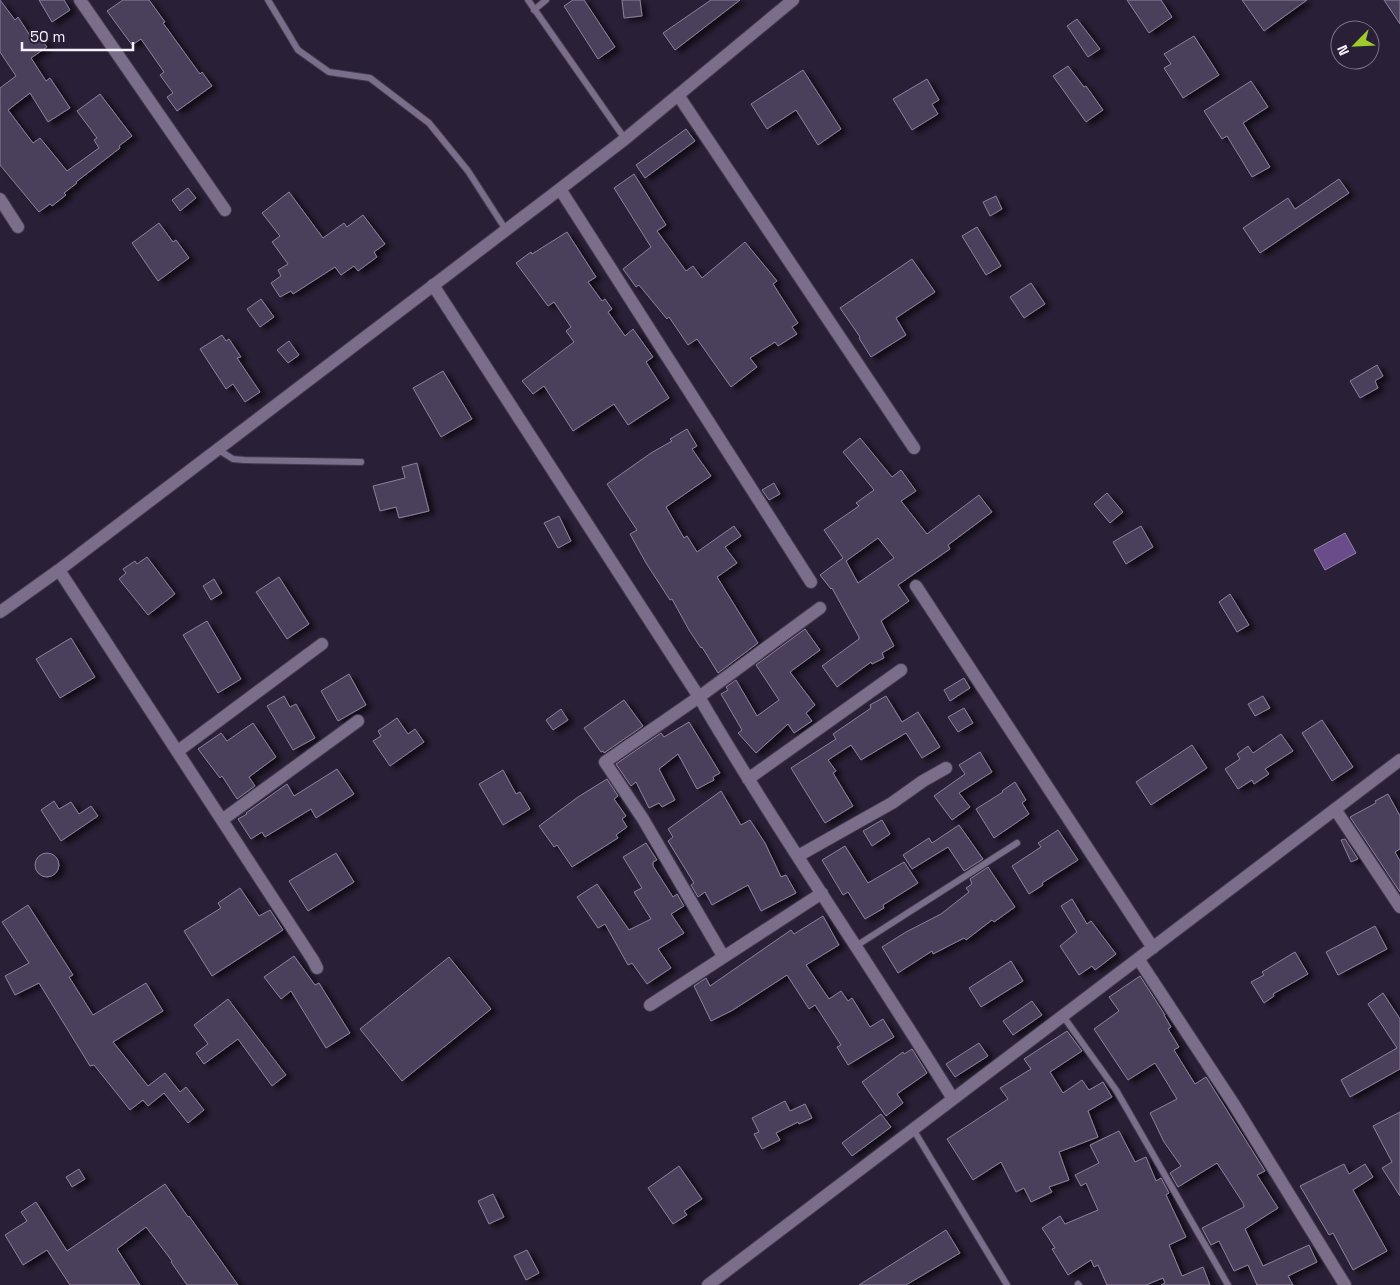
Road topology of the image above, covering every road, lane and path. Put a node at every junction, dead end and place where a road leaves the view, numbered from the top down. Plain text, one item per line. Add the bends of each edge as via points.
1 (80, 0) edge
2 (268, 0) edge
3 (528, 0) edge
4 (546, 0) edge
5 (794, 0) edge
6 (534, 10) junction
7 (678, 95) junction
8 (625, 139) junction
9 (560, 189) junction
10 (0, 199) edge
11 (224, 210) dead end
12 (18, 228) dead end
13 (506, 230) junction
14 (433, 286) junction
15 (914, 448) dead end
16 (217, 449) junction
17 (361, 462) dead end
18 (59, 570) junction
19 (811, 582) dead end
20 (916, 586) dead end
21 (820, 608) dead end
22 (0, 611) edge
23 (322, 644) dead end
24 (901, 670) dead end
25 (699, 697) junction
26 (358, 721) dead end
27 (178, 751) junction
28 (1400, 760) edge
29 (946, 768) dead end
30 (748, 779) junction
31 (1335, 809) junction
32 (222, 820) junction
33 (1016, 843) dead end
34 (798, 856) junction
35 (822, 893) junction
36 (1400, 907) edge
37 (856, 946) junction
38 (1153, 948) junction
39 (724, 956) junction
40 (1139, 960) junction
41 (317, 968) dead end
42 (650, 1005) dead end
43 (1063, 1016) junction
44 (953, 1100) junction
45 (913, 1129) junction
46 (708, 1285) edge
47 (1006, 1285) edge
48 (1228, 1285) edge
49 (1345, 1285) edge

1 - 11 street
2 - 13 lane via 298,50 329,72 370,78 429,122 468,171
3 - 6 lane
4 - 6 lane
5 - 7 street
6 - 8 lane
7 - 8 street
7 - 15 street
8 - 9 street
9 - 13 street
9 - 19 street
10 - 12 street
13 - 14 street
14 - 16 street
14 - 25 street
16 - 17 lane via 232,458 244,460
16 - 18 street
18 - 22 street
18 - 27 street
20 - 38 street
21 - 25 street
23 - 27 street
24 - 30 street
25 - 30 street
25 - 39 street via 605,762 643,819
26 - 32 street
27 - 32 street
28 - 31 street
29 - 34 street
30 - 34 street
31 - 36 street
31 - 38 street
32 - 41 street
33 - 37 lane
34 - 35 street
35 - 37 street
35 - 39 street
37 - 44 street
38 - 40 street
39 - 42 street
40 - 43 street
40 - 49 street via 1233,1103
43 - 44 street
43 - 48 lane via 1116,1090
44 - 45 street
45 - 46 street
45 - 47 lane

